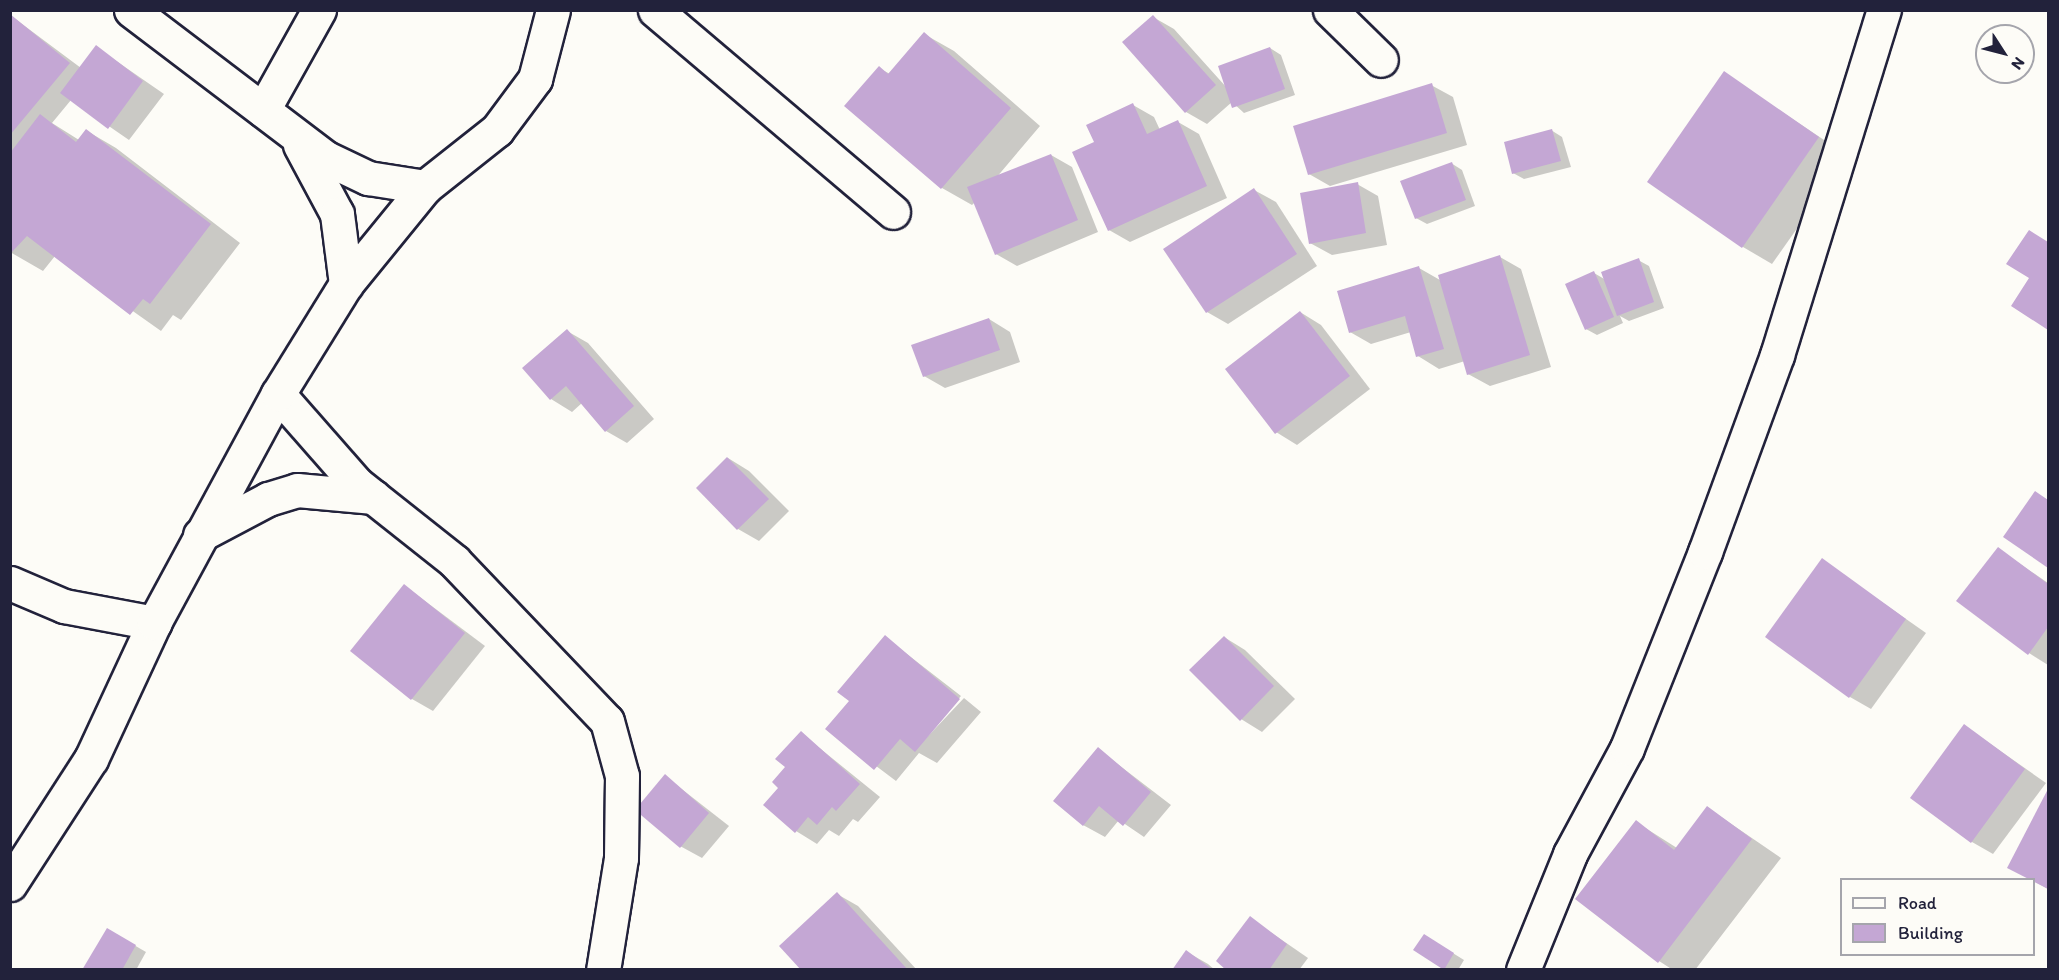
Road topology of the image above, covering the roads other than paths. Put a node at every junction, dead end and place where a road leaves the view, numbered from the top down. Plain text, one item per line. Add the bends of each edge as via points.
1 (131, 10) edge
2 (319, 10) edge
3 (553, 10) edge
4 (655, 10) edge
5 (1330, 10) edge
6 (1884, 10) edge
7 (1381, 60) dead end
8 (262, 110) junction
9 (291, 131) junction
10 (425, 187) junction
11 (893, 212) dead end
12 (346, 284) junction
13 (278, 394) junction
14 (374, 497) junction
15 (200, 535) junction
16 (10, 583) edge
17 (154, 623) junction
18 (10, 884) edge
19 (603, 969) edge
20 (1523, 969) edge

1 - 8 street
2 - 8 street
3 - 10 street via 535,80 497,130
4 - 11 street
5 - 7 street
6 - 20 street via 1777,355 1705,552 1627,748 1569,854
8 - 9 street
9 - 10 street via 326,158 368,178
9 - 12 street via 337,214
10 - 12 street
12 - 13 street
13 - 14 street
13 - 15 street
14 - 15 street via 297,490 268,499
14 - 19 street via 454,561 607,721 622,776 621,858
15 - 17 street
16 - 17 street via 64,606
17 - 18 street via 91,759

